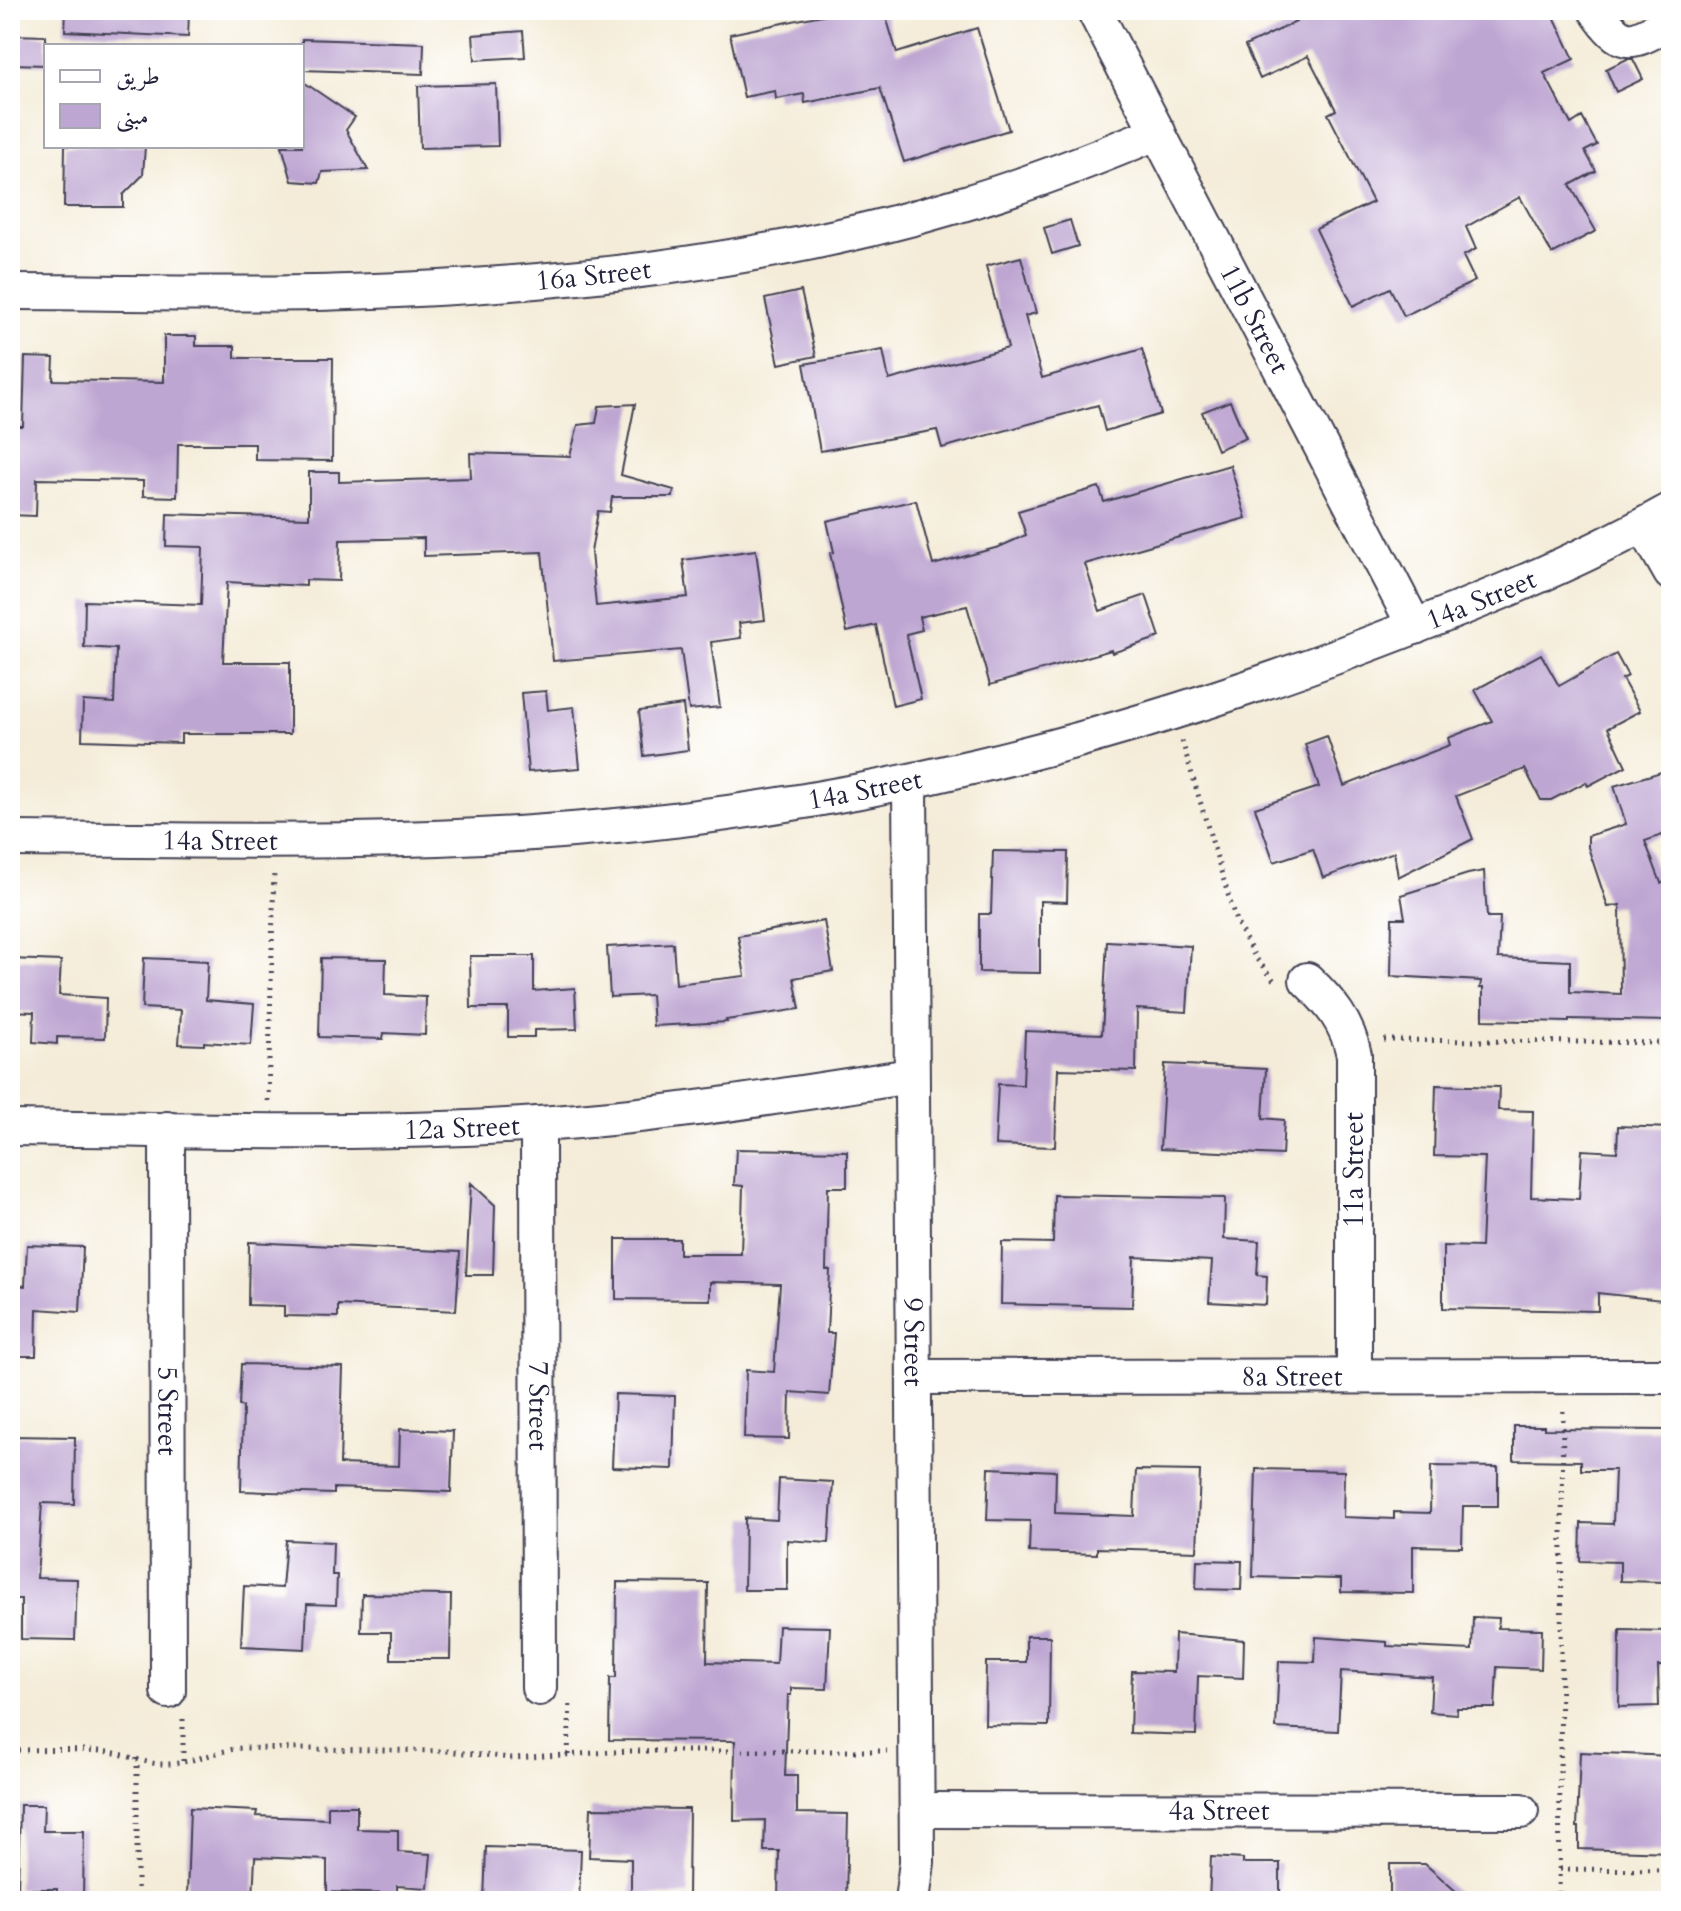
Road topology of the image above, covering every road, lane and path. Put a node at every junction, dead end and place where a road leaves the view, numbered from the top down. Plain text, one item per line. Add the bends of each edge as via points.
1 (1094, 10) edge
2 (1596, 10) edge
3 (1671, 22) edge
4 (1158, 132) junction
5 (10, 292) edge
6 (1658, 518) edge
7 (1671, 573) edge
8 (1415, 627) junction
9 (1173, 713) junction
10 (910, 782) junction
11 (10, 839) edge
12 (275, 841) junction
13 (1296, 987) joint
14 (1350, 1040) junction
15 (1671, 1043) edge
16 (911, 1076) junction
17 (538, 1124) junction
18 (10, 1128) edge
19 (167, 1129) junction
20 (267, 1130) junction
21 (1354, 1376) junction
22 (1563, 1376) junction
23 (1671, 1376) edge
24 (914, 1377) junction
25 (539, 1688) dead end
26 (168, 1691) dead end
27 (10, 1750) edge
28 (916, 1751) junction
29 (137, 1758) junction
30 (917, 1810) junction
31 (1521, 1811) dead end
32 (1560, 1869) junction
33 (1671, 1870) edge
34 (137, 1901) edge
35 (912, 1901) edge
36 (1559, 1901) edge

1 - 4 street, 11b Street
2 - 3 street via 1621,38 1634,40
4 - 5 street, 16a Street via 1026,184 904,220 651,268 348,292
4 - 8 street, 11b Street
6 - 7 street
6 - 8 street, 14a Street
8 - 9 street, 14a Street
9 - 10 street, 14a Street
9 - 13 path via 1236,921 1255,957
10 - 12 street, 14a Street via 791,804 597,828
10 - 16 street, 9 Street
11 - 12 street, 14a Street
12 - 20 path
13 - 14 street, 11a Street via 1329,1001
14 - 15 path
14 - 21 street, 11a Street
16 - 17 street, 12a Street via 724,1105
16 - 24 street, 9 Street
17 - 20 street, 12a Street
17 - 25 street, 7 Street
18 - 19 street, 12a Street
19 - 20 street, 12a Street
19 - 26 street, 5 Street
21 - 22 street, 8a Street
21 - 24 street, 8a Street
22 - 23 street, 8a Street
22 - 32 path
24 - 28 street, 9 Street
27 - 29 path via 88,1750
28 - 29 path via 629,1751 512,1758 446,1751 241,1748 171,1764
28 - 30 street, 9 Street
29 - 34 path
30 - 31 street, 4a Street
30 - 35 street, 9 Street
32 - 33 path
32 - 36 path

